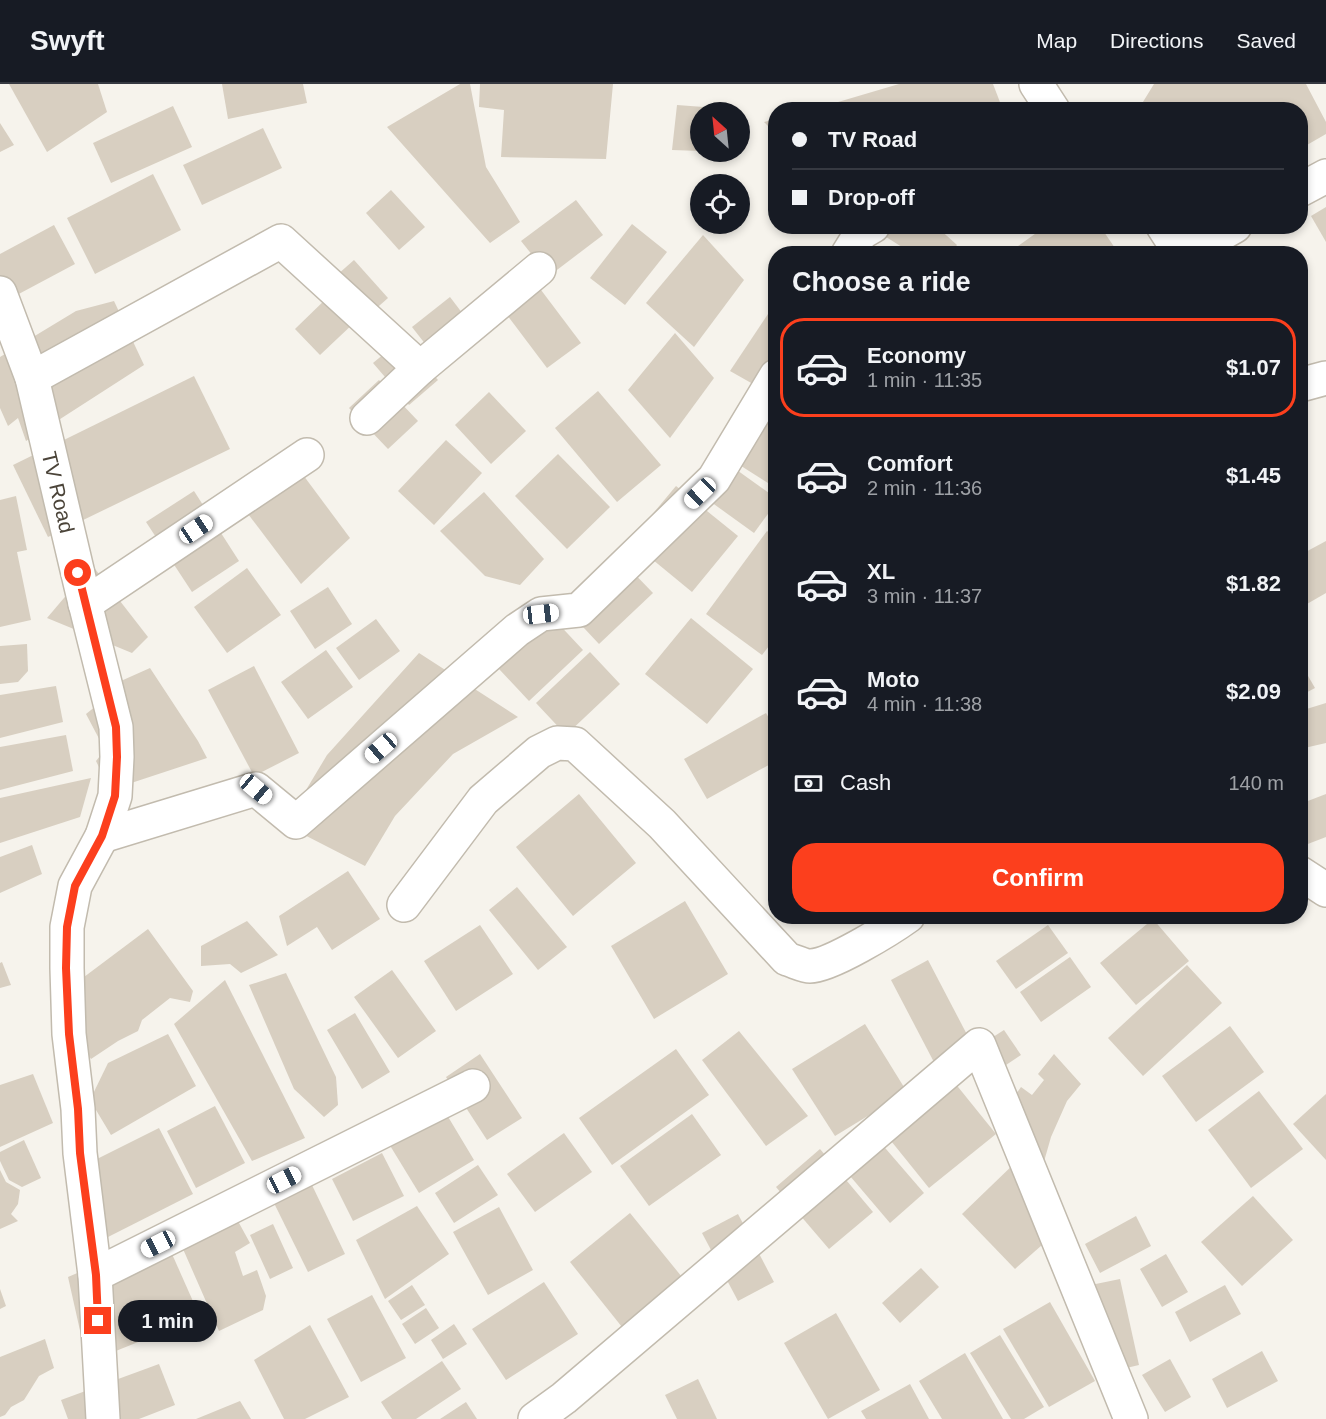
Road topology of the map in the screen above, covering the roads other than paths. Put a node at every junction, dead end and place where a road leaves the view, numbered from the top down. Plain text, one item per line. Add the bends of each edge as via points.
1 (1036, 84) edge
2 (1048, 102) edge
3 (1326, 176) edge
4 (1308, 186) edge
5 (1221, 234) edge
6 (1200, 246) edge
7 (539, 269) dead end
8 (0, 293) edge
9 (420, 368) junction
10 (32, 378) junction
11 (1326, 378) edge
12 (1308, 383) edge
13 (768, 389) edge
14 (367, 418) dead end
15 (308, 455) dead end
16 (85, 604) junction
17 (102, 836) junction
18 (1308, 878) edge
19 (1326, 890) edge
20 (404, 905) dead end
21 (896, 924) edge
22 (472, 1086) dead end
23 (96, 1275) junction
24 (103, 1419) edge
25 (535, 1419) edge
26 (1131, 1419) edge

1 - 2 street
3 - 4 street
5 - 6 street
7 - 9 street
8 - 10 street, TV Road
9 - 10 street via 281,241
9 - 14 street
10 - 16 street, TV Road
11 - 12 street
13 - 17 street via 714,479 579,610 541,614 517,630 296,822 256,789
15 - 16 street
16 - 17 street, TV Road via 116,727 115,796
17 - 23 street, TV Road via 75,886 67,927 66,968 80,1153
18 - 19 street
20 - 21 street via 483,800 540,752 557,743 575,744 662,824 788,959 811,966
22 - 23 street
23 - 24 street, TV Road
25 - 26 street via 979,1045

